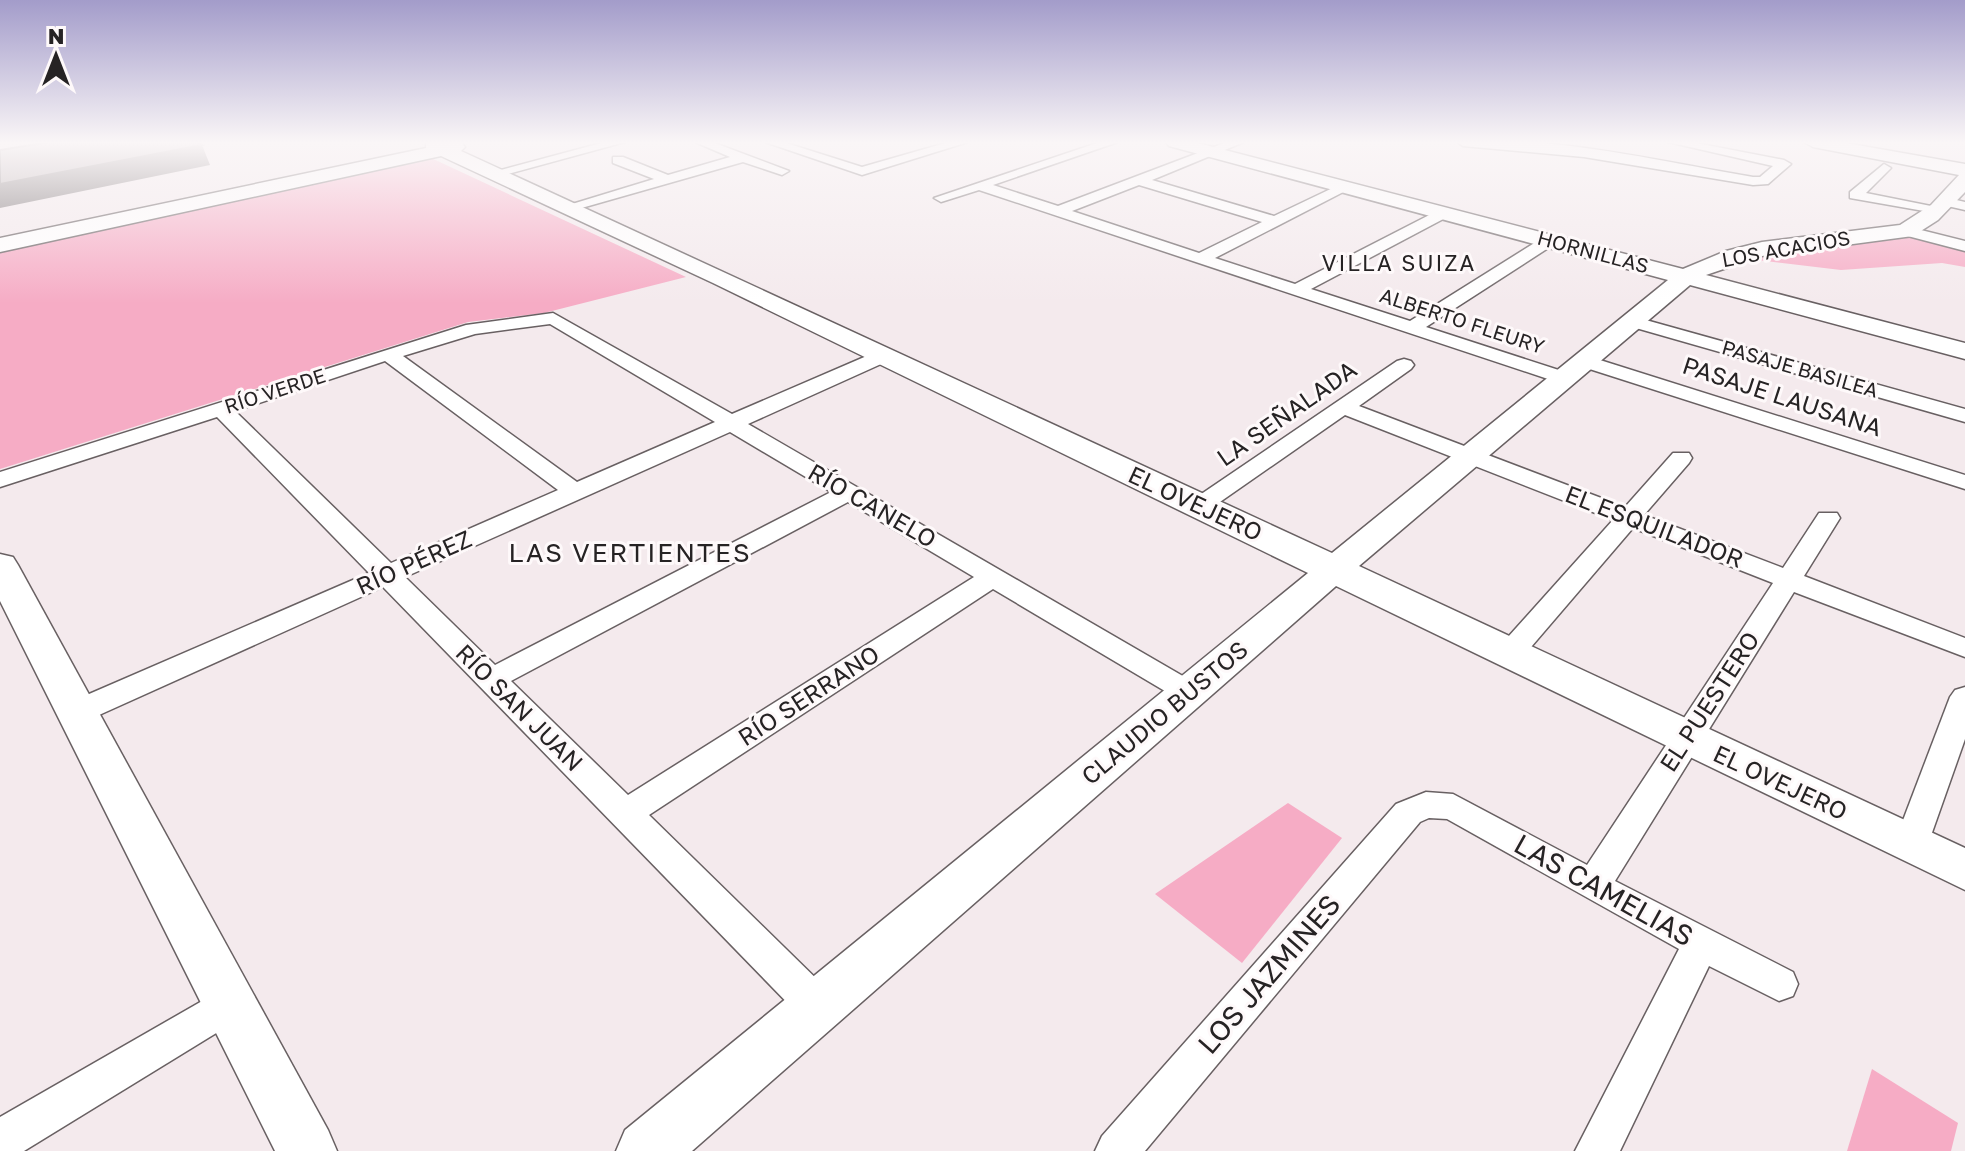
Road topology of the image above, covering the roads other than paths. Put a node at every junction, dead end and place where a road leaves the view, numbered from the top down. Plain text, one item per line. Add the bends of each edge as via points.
1 (197, 196) edge
2 (219, 196) edge
3 (540, 196) edge
4 (609, 196) edge
5 (949, 196) edge
6 (1009, 196) edge
7 (1098, 196) edge
8 (1189, 196) edge
9 (1329, 196) edge
10 (1379, 196) edge
11 (1854, 196) edge
12 (1861, 196) edge
13 (941, 198) dead end
14 (1839, 207) dead end
15 (1950, 207) edge
16 (566, 208) junction
17 (1057, 212) junction
18 (1444, 213) junction
19 (1277, 222) junction
20 (1905, 231) junction
21 (0, 236) edge
22 (1550, 240) junction
23 (0, 245) edge
24 (1965, 246) edge
25 (1201, 258) junction
26 (1686, 277) junction
27 (1298, 289) junction
28 (553, 318) joint
29 (1635, 322) junction
30 (1413, 327) junction
31 (1965, 351) edge
32 (388, 354) junction
33 (883, 356) junction
34 (1404, 365) dead end
35 (1574, 370) junction
36 (1343, 407) junction
37 (221, 409) junction
38 (1965, 416) edge
39 (732, 423) junction
40 (1472, 457) junction
41 (1681, 458) dead end
42 (0, 480) edge
43 (1965, 482) edge
44 (575, 492) junction
45 (849, 492) junction
46 (1199, 506) junction
47 (1628, 517) junction
48 (1828, 518) dead end
49 (1333, 570) junction
50 (387, 575) junction
51 (993, 577) junction
52 (1789, 579) junction
53 (4, 581) edge
54 (1965, 648) edge
55 (1509, 654) junction
56 (491, 679) junction
57 (1190, 693) junction
58 (1965, 697) edge
59 (77, 712) junction
60 (1687, 739) junction
61 (1426, 805) joint
62 (625, 814) junction
63 (1911, 844) junction
64 (1965, 870) edge
65 (1593, 886) junction
66 (1701, 943) junction
67 (1779, 984) dead end
68 (230, 1003) junction
69 (818, 1007) junction
70 (0, 1141) edge
71 (307, 1151) edge
72 (646, 1151) edge
73 (1117, 1151) edge
74 (1597, 1151) edge

1 - 21 street
2 - 23 street
3 - 16 street, EL OVEJERO
4 - 16 street
5 - 13 street
6 - 17 street, ALBERTO FLEURY
7 - 17 street
8 - 19 street
9 - 19 street
10 - 18 street, HORNILLAS
11 - 14 street
12 - 15 street
15 - 20 street, LOS ACACIOS
16 - 33 street, EL OVEJERO
17 - 25 street, ALBERTO FLEURY
18 - 22 street, HORNILLAS
18 - 27 street
19 - 25 street
20 - 24 street
20 - 26 street, LOS ACACIOS via 1751,251 1708,263
22 - 26 street, HORNILLAS
22 - 30 street
25 - 27 street, ALBERTO FLEURY
26 - 29 street, CLAUDIO BUSTOS
26 - 31 street, HORNILLAS
27 - 30 street, ALBERTO FLEURY
28 - 32 street, RÍO VERDE via 473,329
28 - 39 street, RÍO CANELO
29 - 35 street, CLAUDIO BUSTOS
29 - 38 street, PASAJE BASILEA
30 - 35 street, ALBERTO FLEURY
32 - 37 street, RÍO VERDE
32 - 44 street
33 - 39 street, RÍO PÉREZ
33 - 46 street, EL OVEJERO
34 - 36 street, LA SEÑALADA
35 - 40 street, CLAUDIO BUSTOS
35 - 43 street, PASAJE LAUSANA
36 - 40 street, EL ESQUILADOR
36 - 46 street, LA SEÑALADA
37 - 42 street, RÍO VERDE
37 - 50 street, RÍO SAN JUAN
39 - 44 street, RÍO PÉREZ
39 - 45 street, RÍO CANELO
40 - 47 street, EL ESQUILADOR
40 - 49 street, CLAUDIO BUSTOS
41 - 47 street
44 - 50 street, RÍO PÉREZ
45 - 51 street, RÍO CANELO
45 - 56 street
46 - 49 street, EL OVEJERO
47 - 52 street, EL ESQUILADOR
47 - 55 street
48 - 52 street, EL PUESTERO
49 - 55 street, EL OVEJERO
49 - 57 street, CLAUDIO BUSTOS
50 - 56 street, RÍO SAN JUAN
50 - 59 street, RÍO PÉREZ
51 - 57 street, RÍO CANELO
51 - 62 street, RÍO SERRANO
52 - 54 street, EL ESQUILADOR
52 - 60 street, EL PUESTERO
53 - 59 street
55 - 60 street, EL OVEJERO
56 - 62 street, RÍO SAN JUAN
57 - 69 street, CLAUDIO BUSTOS
58 - 63 street
59 - 68 street
60 - 63 street, EL OVEJERO
60 - 65 street, EL PUESTERO
61 - 65 street, LAS CAMELIAS via 1453,807
61 - 73 street, LOS JAZMINES via 1408,813
62 - 69 street, RÍO SAN JUAN
63 - 64 street, EL OVEJERO
65 - 66 street, LAS CAMELIAS
66 - 67 street, LAS CAMELIAS
66 - 74 street
68 - 70 street
68 - 71 street
69 - 72 street, CLAUDIO BUSTOS

